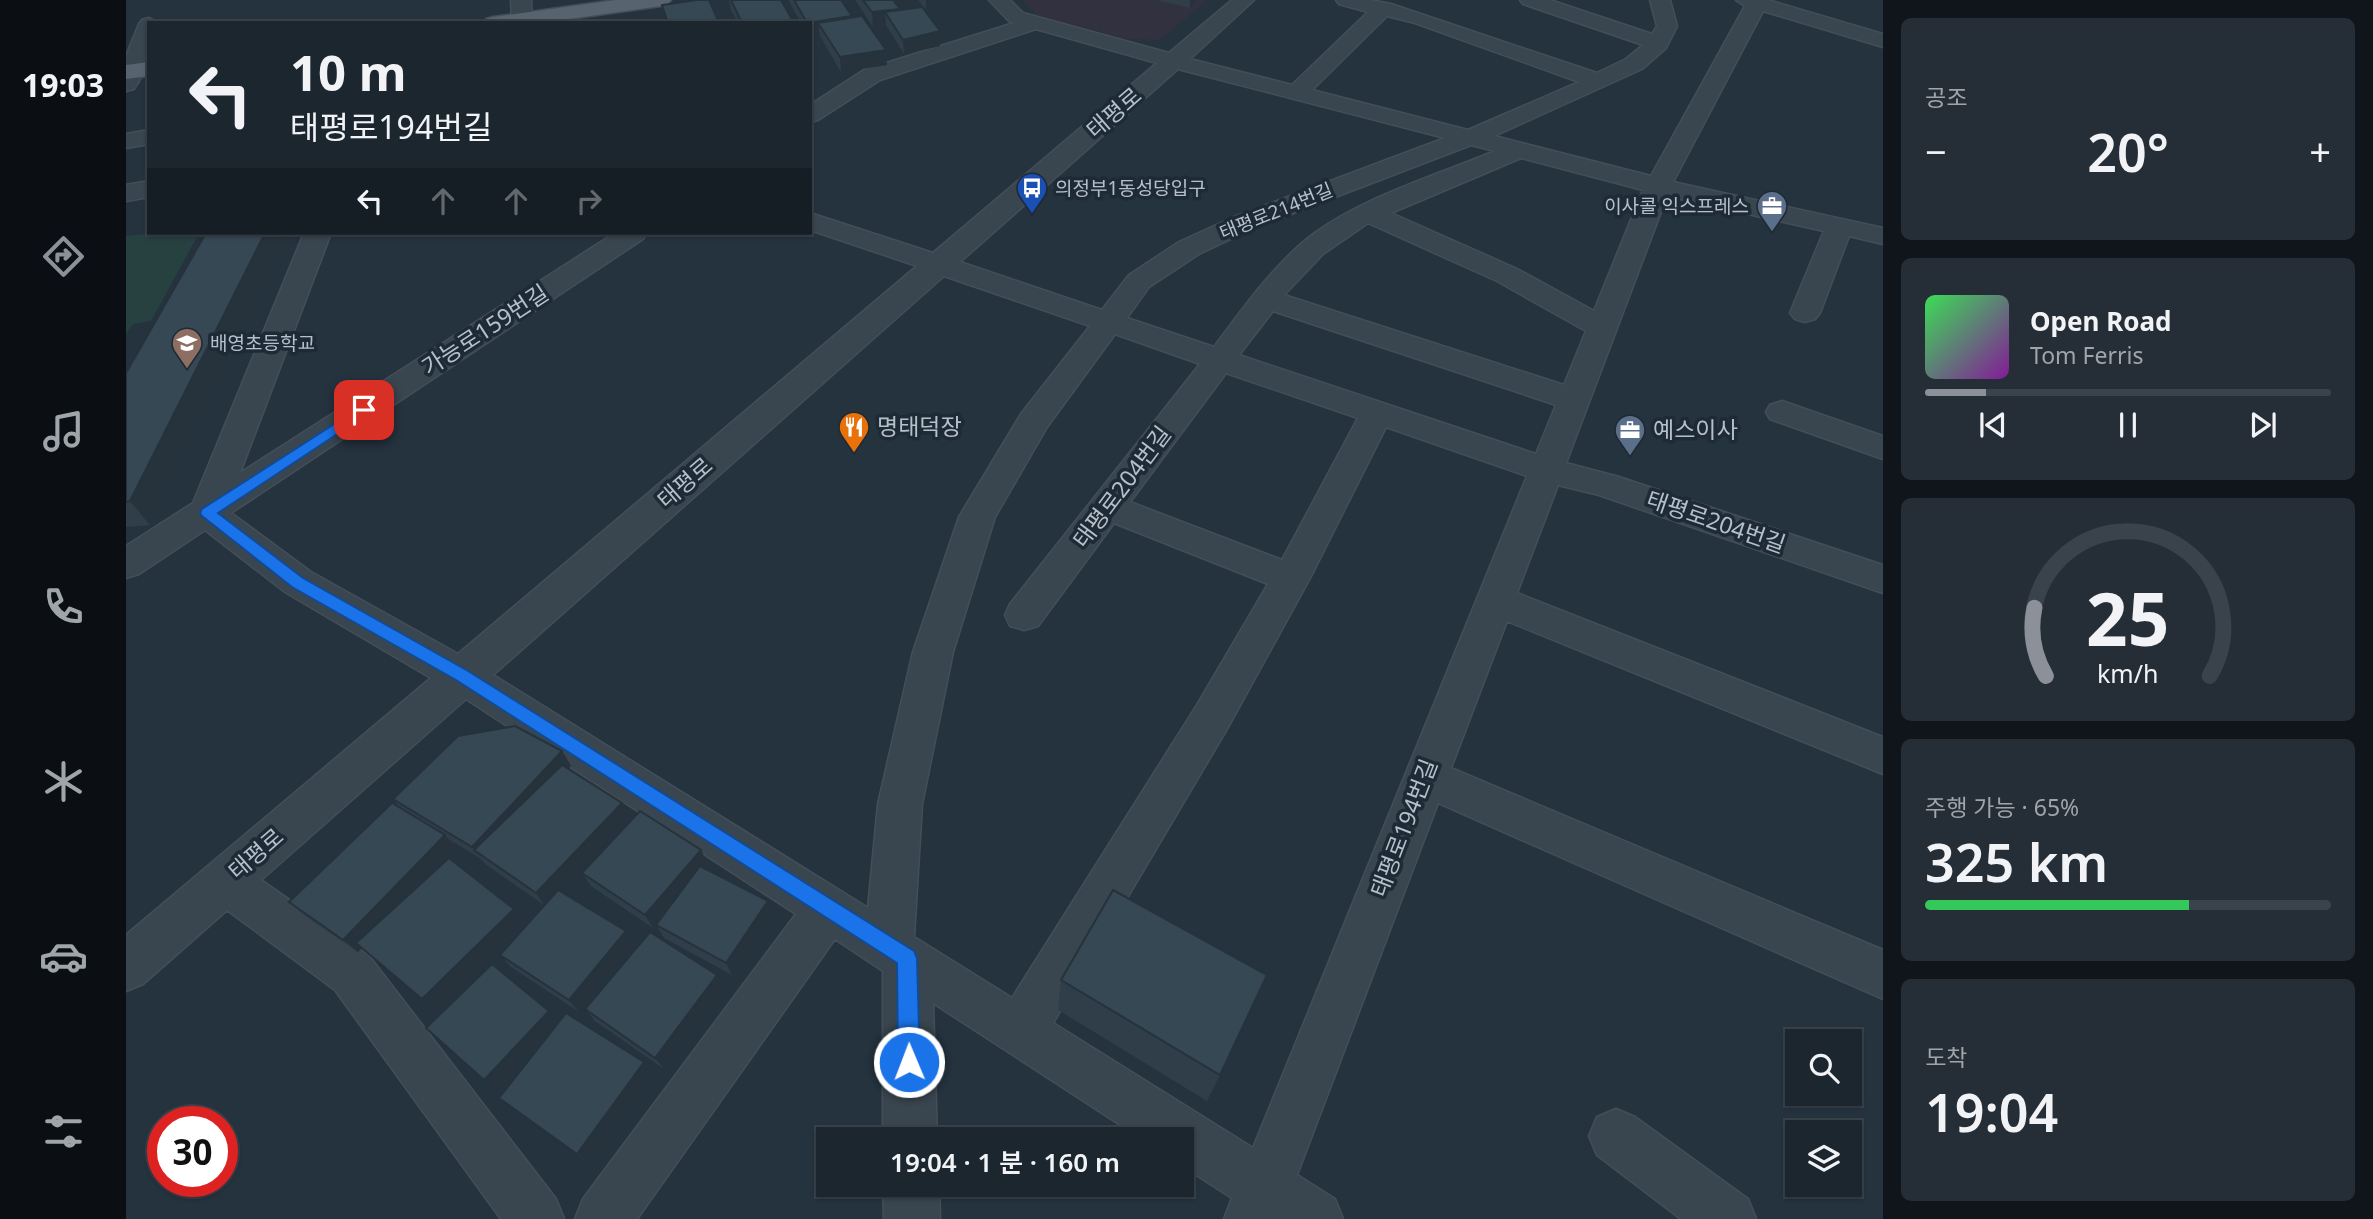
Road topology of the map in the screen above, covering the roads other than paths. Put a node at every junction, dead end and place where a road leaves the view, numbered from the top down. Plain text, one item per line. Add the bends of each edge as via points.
1 (158, 0) edge
2 (661, 0) edge
3 (999, 0) edge
4 (1244, 0) edge
5 (1346, 0) edge
6 (1530, 0) edge
7 (1660, 0) edge
8 (1752, 2) edge
9 (1384, 8) junction
10 (521, 14) edge
11 (150, 21) edge
12 (499, 21) edge
13 (1034, 23) junction
14 (147, 30) edge
15 (1883, 41) edge
16 (1658, 43) junction
17 (1173, 61) junction
18 (133, 74) edge
19 (872, 75) junction
20 (1597, 80) junction
21 (822, 82) dead end
22 (1296, 93) junction
23 (812, 114) edge
24 (1468, 136) junction
25 (147, 137) edge
26 (126, 141) edge
27 (1520, 150) junction
28 (1658, 186) junction
29 (147, 189) edge
30 (126, 192) edge
31 (1368, 213) junction
32 (812, 222) edge
33 (1839, 226) junction
34 (316, 235) edge
35 (630, 235) edge
36 (1883, 236) edge
37 (936, 265) junction
38 (1266, 299) junction
39 (1805, 313) dead end
40 (1108, 322) junction
41 (1603, 328) junction
42 (1220, 360) junction
43 (1575, 400) junction
44 (1378, 411) junction
45 (1782, 412) dead end
46 (1883, 447) edge
47 (1547, 470) junction
48 (1106, 506) junction
49 (207, 513) junction
50 (129, 561) edge
51 (1291, 578) junction
52 (1883, 579) edge
53 (1495, 600) junction
54 (1024, 615) dead end
55 (462, 676) junction
56 (1883, 756) edge
57 (1424, 777) junction
58 (225, 881) junction
59 (828, 909) junction
60 (898, 953) junction
61 (126, 967) edge
62 (1883, 975) edge
63 (1020, 1031) junction
64 (909, 1127) edge
65 (1616, 1136) dead end
66 (911, 1197) edge
67 (1258, 1203) edge
68 (536, 1219) edge
69 (603, 1219) edge
70 (912, 1219) edge
71 (1315, 1219) edge
72 (1728, 1219) edge

1 - 11 street
2 - 10 main road
3 - 13 street via 1016,17
4 - 17 street, 태평로
5 - 9 street
6 - 16 street
7 - 16 street via 1667,26
8 - 15 street
8 - 28 street
9 - 20 street
9 - 22 street
10 - 12 main road
13 - 17 street
13 - 19 street
14 - 18 street
16 - 20 street, 태평로214번길 via 1634,64
17 - 22 street
17 - 37 street, 태평로
19 - 21 street
19 - 23 street
20 - 24 street, 태평로214번길
22 - 24 street
24 - 27 street
24 - 40 street, 태평로214번길 via 1189,248 1139,281
25 - 26 street
27 - 28 street
27 - 31 street, 태평로204번길
28 - 33 street
28 - 41 street
29 - 30 street
31 - 38 street, 태평로204번길 via 1313,248
31 - 41 street via 1507,275
32 - 37 street, 태평로204번길
33 - 36 street
33 - 39 street
34 - 49 street
35 - 49 street, 가능로159번길
37 - 40 street, 태평로204번길
37 - 55 street, 태평로
38 - 42 street, 태평로204번길
38 - 43 street
40 - 42 street, 태평로204번길
40 - 60 street via 1033,422 977,517 933,652 900,804
41 - 43 street
42 - 44 street, 태평로204번길
42 - 48 street, 태평로204번길
43 - 47 street
44 - 47 street, 태평로204번길
44 - 51 street
45 - 46 street
47 - 52 street, 태평로204번길 via 1606,485
47 - 53 street, 태평로194번길
48 - 51 street
48 - 54 street, 태평로204번길
49 - 50 street, 가능로159번길
49 - 55 street via 298,582
51 - 63 street via 1212,717
53 - 56 street
53 - 57 street, 태평로194번길
55 - 58 street, 태평로
55 - 59 street
57 - 62 street
57 - 67 street, 태평로194번길
58 - 61 street, 태평로
58 - 68 street via 352,973
59 - 60 street
59 - 69 street
60 - 63 street
60 - 64 street
63 - 67 street
65 - 72 street
66 - 70 street
67 - 71 street

